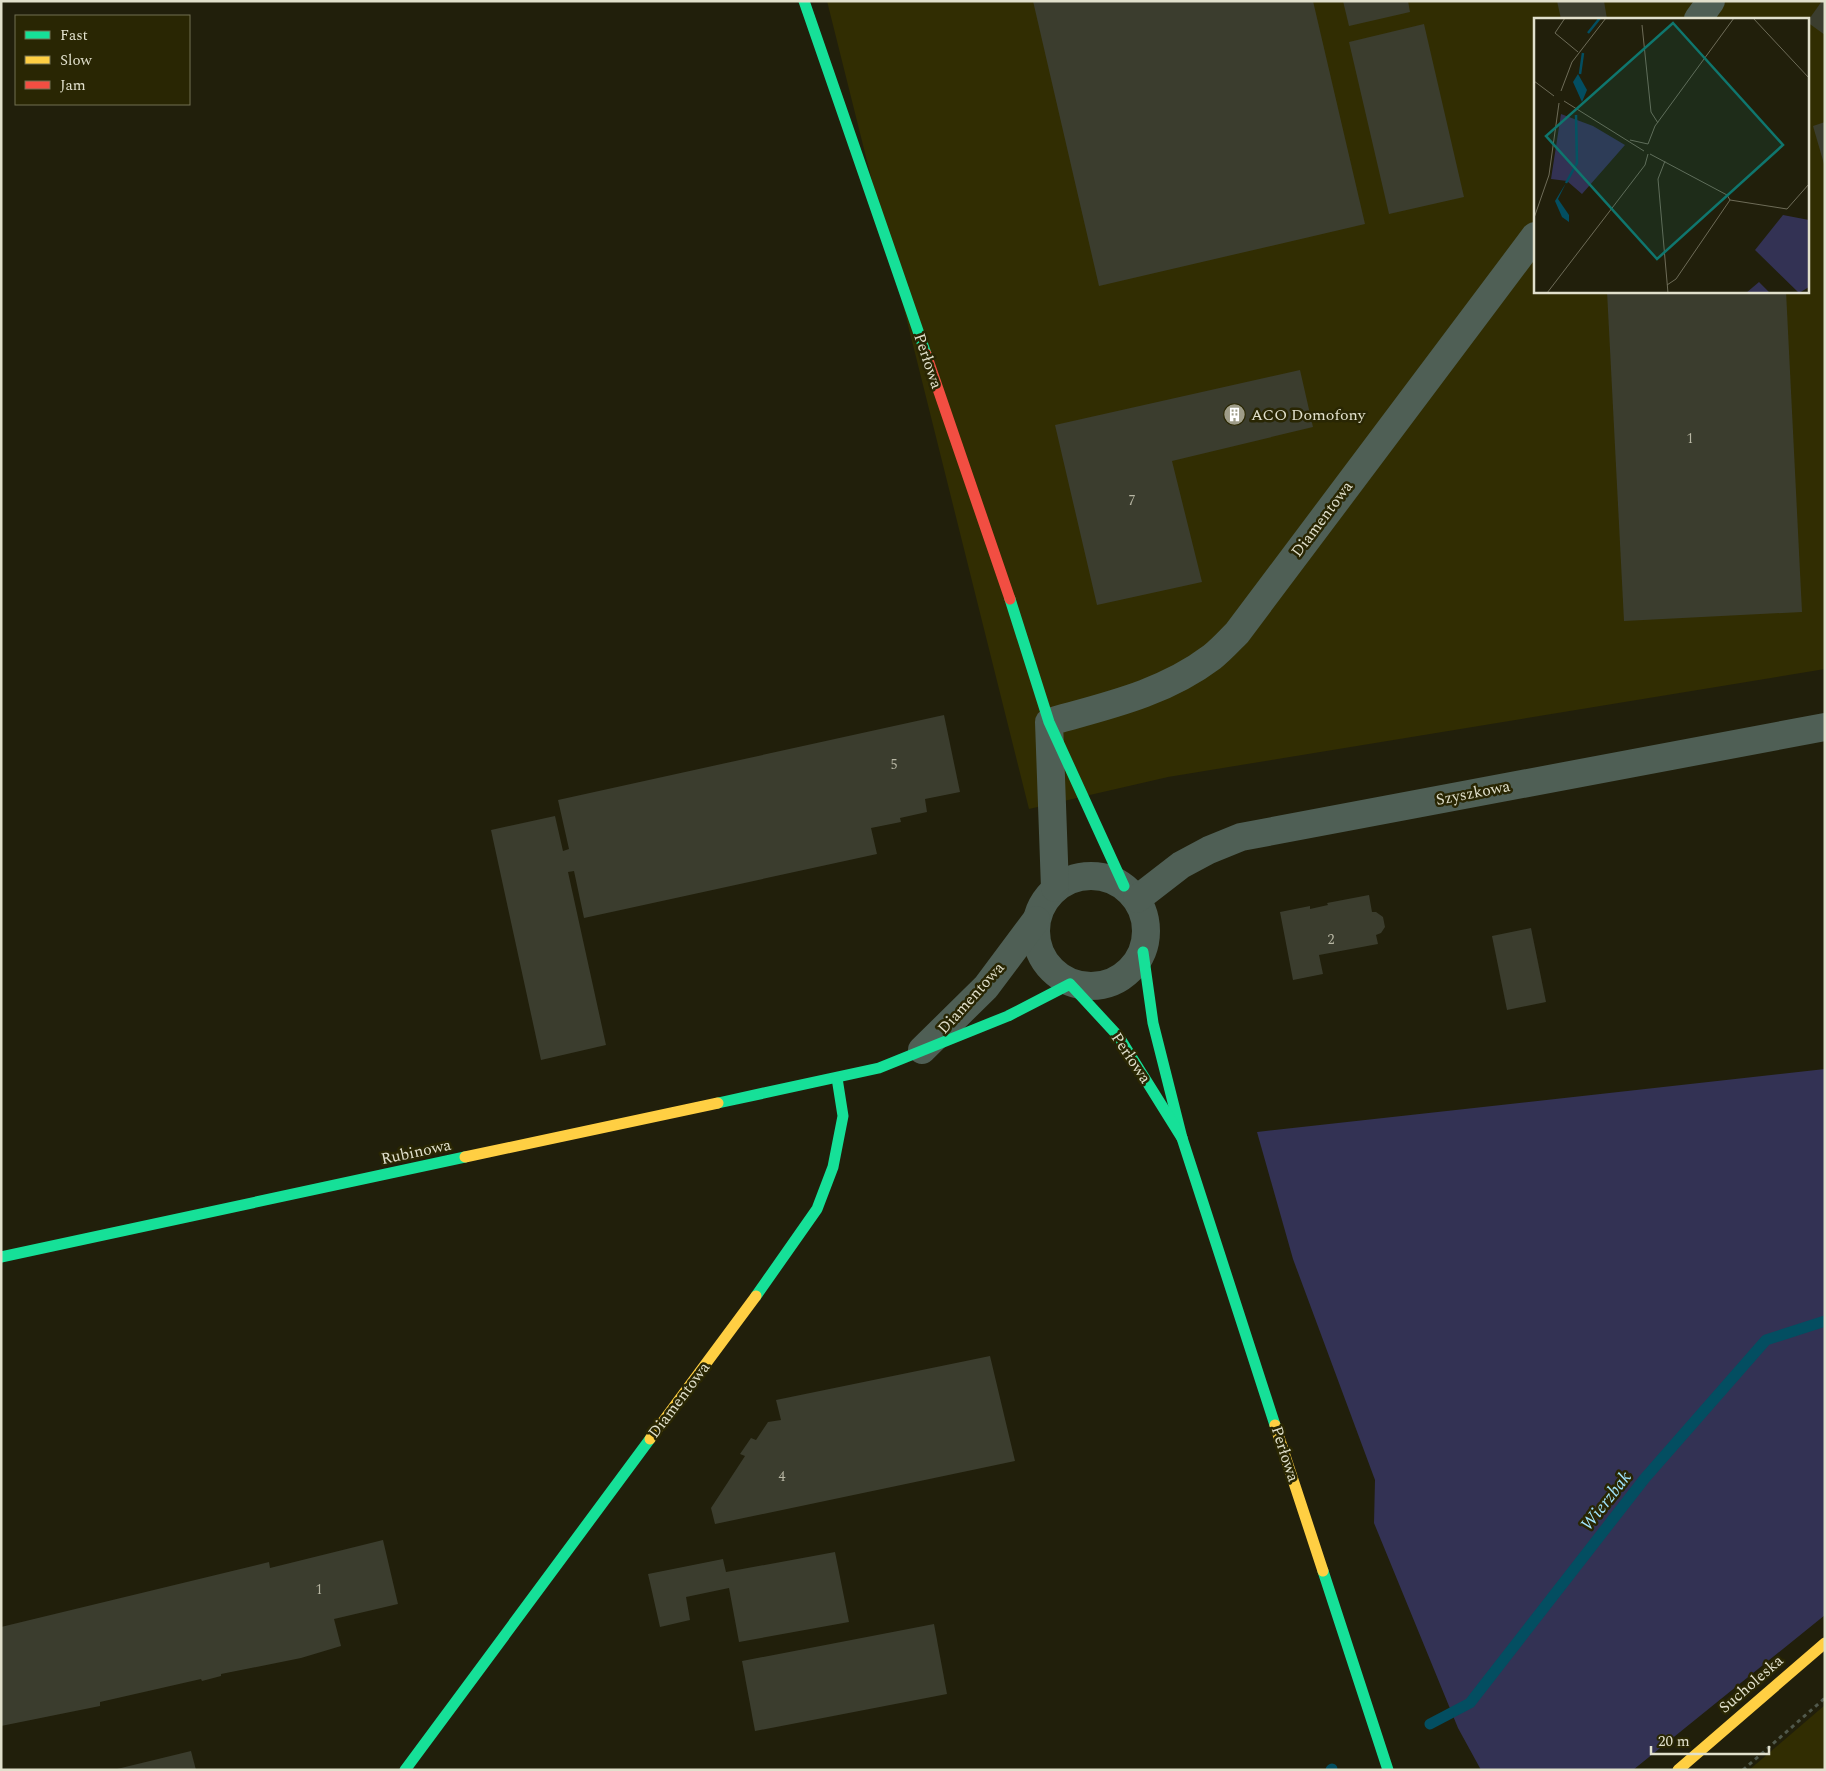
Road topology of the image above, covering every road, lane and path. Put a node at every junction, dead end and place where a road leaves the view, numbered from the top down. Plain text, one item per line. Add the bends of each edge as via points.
1 (804, 1) edge
2 (1711, 1) edge
3 (1699, 18) edge
4 (1534, 237) edge
5 (1049, 722) junction
6 (1825, 726) edge
7 (1055, 888) junction
8 (1130, 893) junction
9 (1036, 920) junction
10 (1143, 952) junction
11 (1070, 984) junction
12 (922, 1050) junction
13 (837, 1078) junction
14 (1182, 1138) junction
15 (1, 1257) edge
16 (1825, 1644) edge
17 (1825, 1698) edge
18 (405, 1770) edge
19 (1388, 1770) edge
20 (1678, 1770) edge
21 (1743, 1770) edge

1 - 5 street, Perłowa via 1015,614
2 - 3 street
4 - 5 street, Diamentowa via 1237,633 1212,657 1156,690
5 - 7 street, Perłowa
5 - 8 street, Perłowa
6 - 8 street, Szyszkowa via 1241,837 1209,850
7 - 8 street via 1071,879 1089,876 1107,878
7 - 9 street
8 - 10 street via 1145,915 1147,934
9 - 11 street via 1041,956 1052,971
9 - 12 street, Diamentowa via 986,987
10 - 11 street via 1134,967 1120,979 1103,986
10 - 14 street, Perłowa via 1153,1023
11 - 12 street, Diamentowa via 1008,1016
11 - 14 street, Perłowa via 1119,1037
12 - 13 street, Diamentowa via 879,1068
13 - 15 street, Rubinowa
13 - 18 street, Diamentowa via 843,1116 833,1167 817,1209 786,1256
14 - 19 street, Perłowa
16 - 20 street, Sucholeska
17 - 21 path

